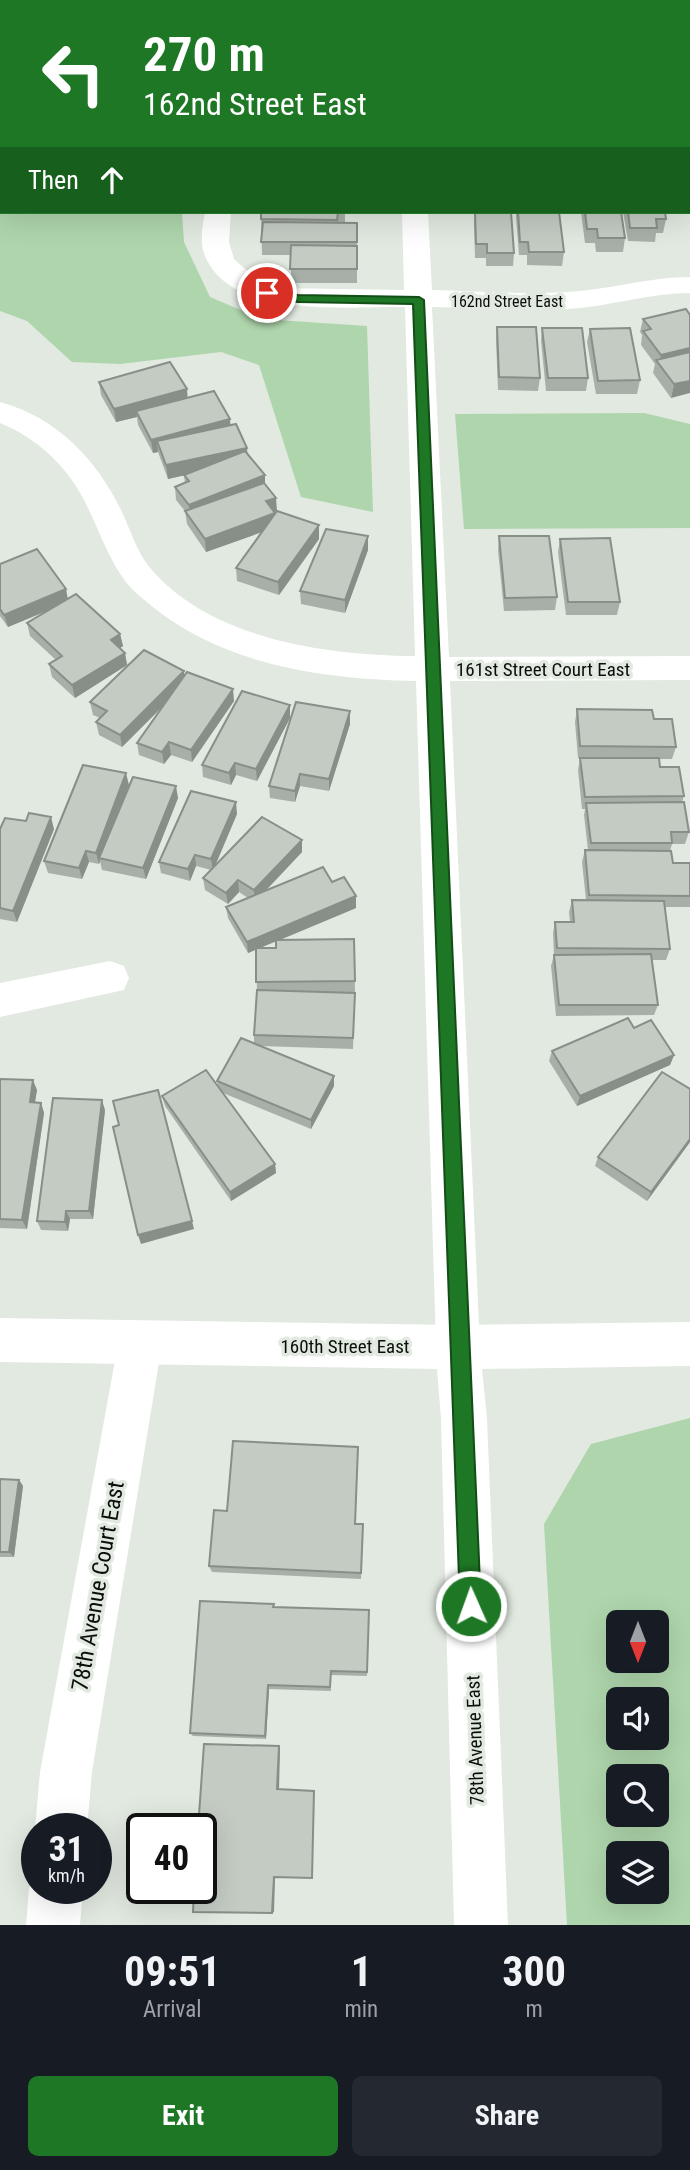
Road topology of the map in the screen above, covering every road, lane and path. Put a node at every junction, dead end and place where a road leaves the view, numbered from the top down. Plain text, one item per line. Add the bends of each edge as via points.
1 (218, 214) edge
2 (415, 214) edge
3 (690, 285) edge
4 (419, 300) junction
5 (0, 412) edge
6 (690, 668) edge
7 (433, 669) junction
8 (110, 978) dead end
9 (0, 1000) edge
10 (0, 1340) edge
11 (139, 1344) junction
12 (690, 1344) edge
13 (458, 1347) junction
14 (62, 1813) edge
15 (55, 1904) edge
16 (53, 1925) edge
17 (481, 1925) edge

1 - 4 street, 162nd Street East via 217,251 236,275 267,293 287,298
2 - 4 street, 78th Avenue East
3 - 4 street, 162nd Street East via 580,300
4 - 7 street, 78th Avenue East
5 - 7 street, 161st Street Court East via 68,452 84,471 124,555 145,583 194,620 231,638 301,660
6 - 7 street, 161st Street Court East
7 - 13 street, 78th Avenue East
8 - 9 street
10 - 11 street, 160th Street East
11 - 13 street, 160th Street East
11 - 14 street, 78th Avenue Court East
12 - 13 street, 160th Street East
13 - 17 street, 78th Avenue East
15 - 16 street

